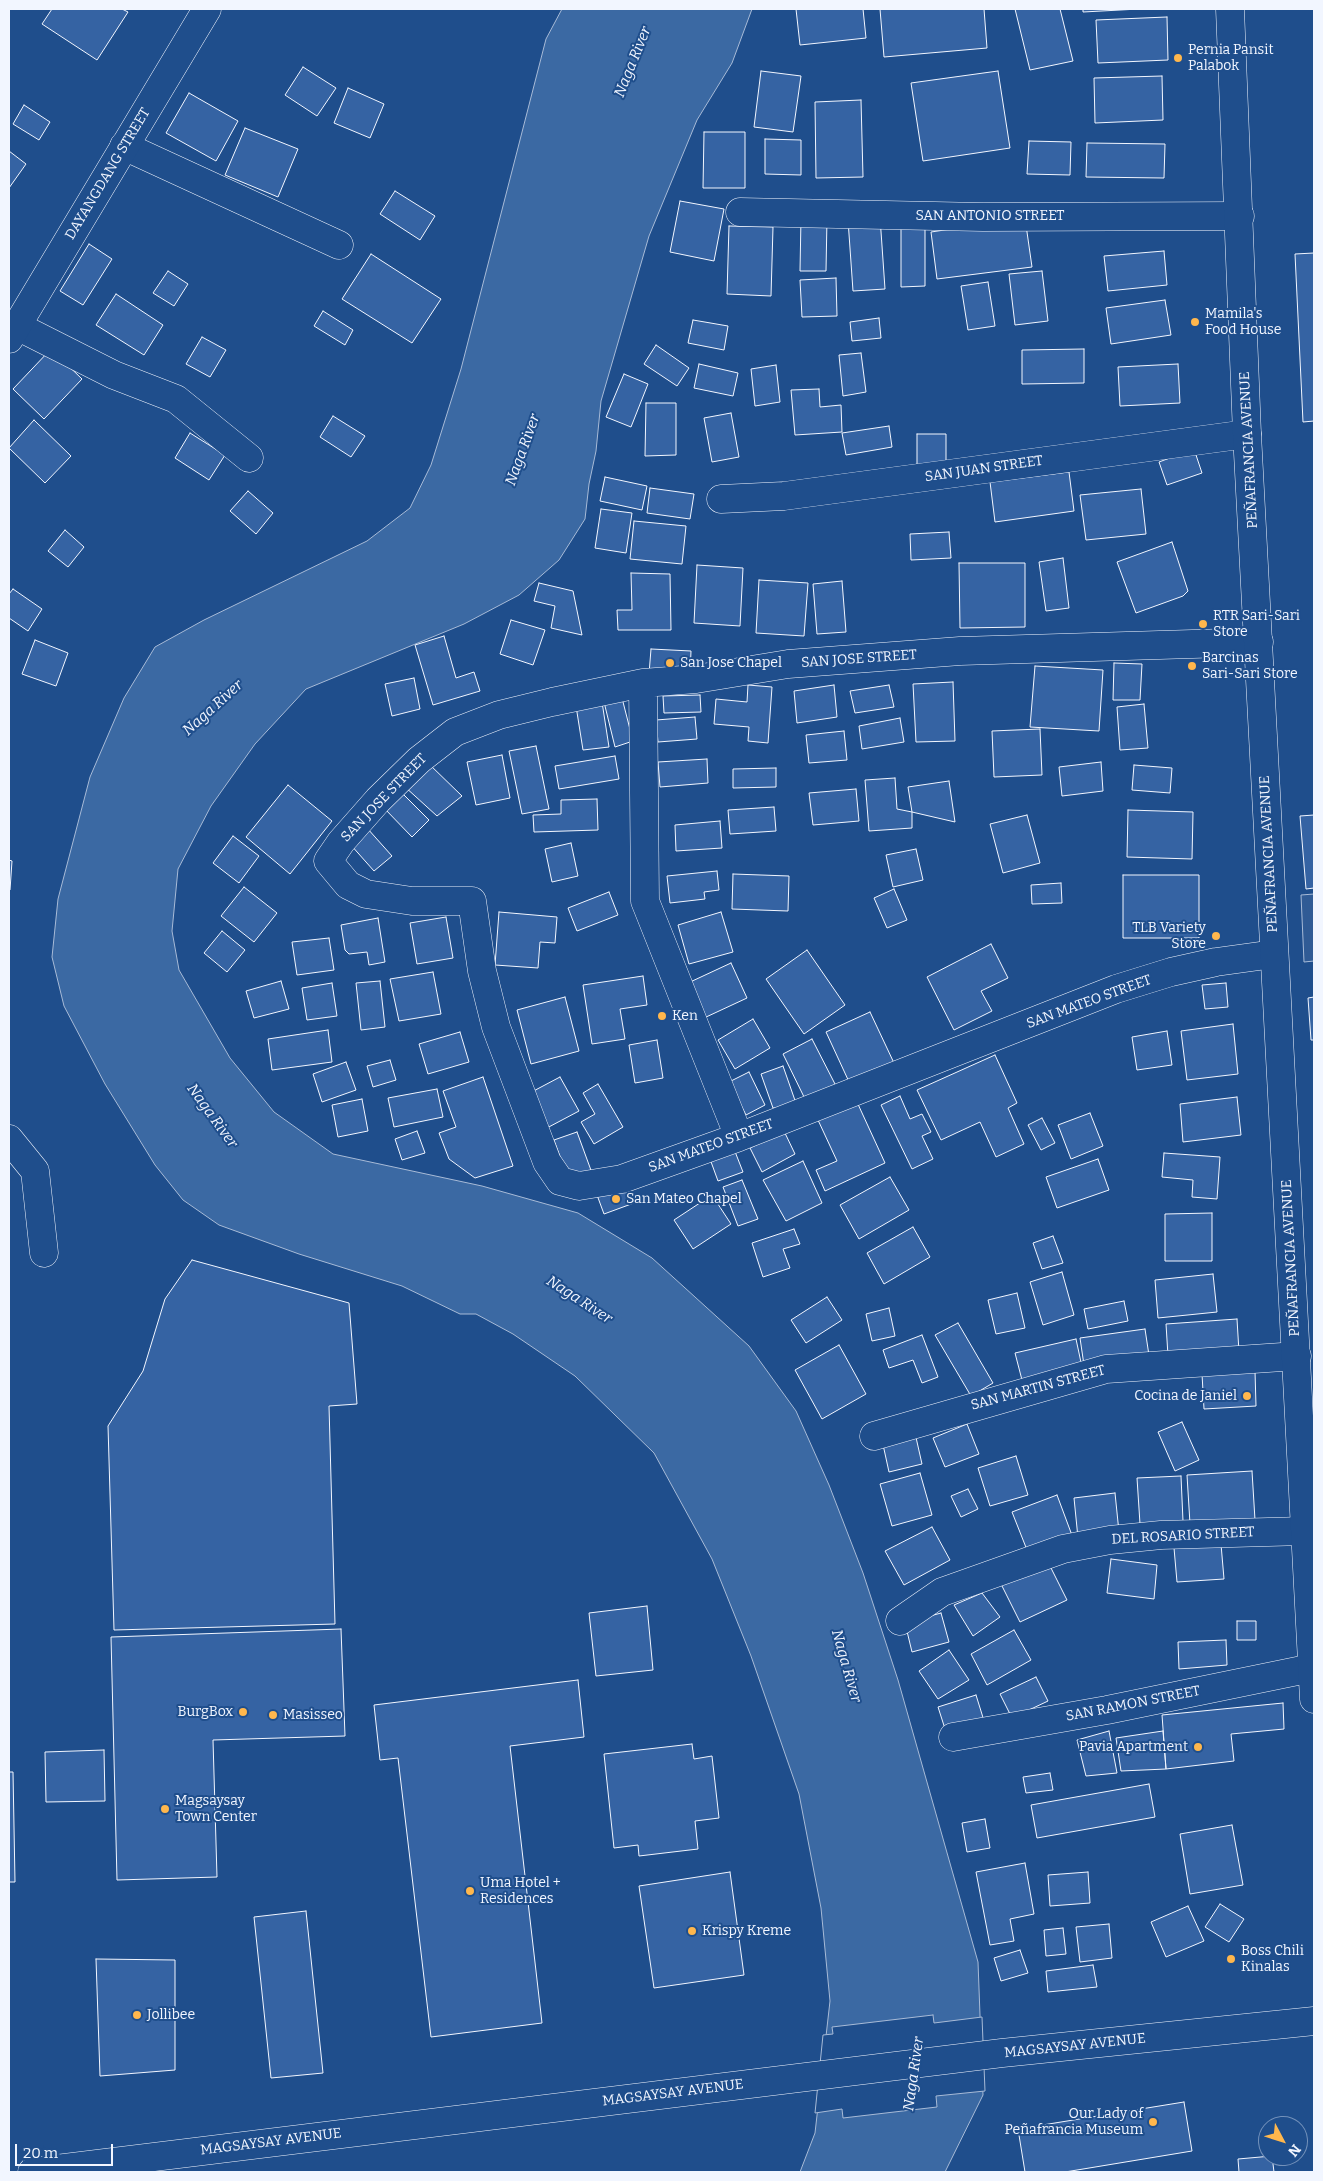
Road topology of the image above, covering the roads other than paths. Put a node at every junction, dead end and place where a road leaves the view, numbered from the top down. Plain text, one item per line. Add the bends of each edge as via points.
1 (207, 9) edge
2 (1230, 9) edge
3 (124, 146) junction
4 (740, 212) dead end
5 (1240, 216) junction
6 (339, 246) dead end
7 (13, 332) edge
8 (1247, 434) junction
9 (249, 458) dead end
10 (721, 499) dead end
11 (1259, 642) junction
12 (643, 683) junction
13 (337, 873) joint
14 (1274, 954) junction
15 (739, 1137) junction
16 (9, 1139) edge
17 (44, 1254) dead end
18 (1297, 1356) junction
19 (874, 1436) dead end
20 (1304, 1531) junction
21 (900, 1621) dead end
22 (1312, 1668) junction
23 (1314, 1699) edge
24 (954, 1737) dead end
25 (1314, 2021) edge
26 (32, 2172) edge

1 - 3 street, DAYANGDANG STREET
2 - 5 street, PEÑAFRANCIA AVENUE
3 - 6 street
3 - 7 street, DAYANGDANG STREET
4 - 5 street, SAN ANTONIO STREET via 983,217
5 - 8 street, PEÑAFRANCIA AVENUE
7 - 9 street via 176,399
8 - 10 street, SAN JUAN STREET via 784,496
8 - 11 street, PEÑAFRANCIA AVENUE
11 - 12 street, SAN JOSE STREET via 960,651 788,664 696,679
11 - 14 street, PEÑAFRANCIA AVENUE
12 - 13 street, SAN JOSE STREET via 499,715 454,732 418,760 341,842 328,861
12 - 15 street via 646,901
13 - 15 street, SAN MATEO STREET via 348,885 366,894 412,901 472,901 482,971 496,1027 547,1162 560,1181 579,1186 622,1179
14 - 15 street, SAN MATEO STREET via 1216,962 1116,989
14 - 18 street, PEÑAFRANCIA AVENUE
16 - 17 street via 36,1171
18 - 19 street, SAN MARTIN STREET via 1106,1369
18 - 20 street, PEÑAFRANCIA AVENUE
20 - 21 street, DEL ROSARIO STREET via 1161,1535 1063,1548 942,1592
20 - 22 street, PEÑAFRANCIA AVENUE
22 - 23 street, PEÑAFRANCIA AVENUE
22 - 24 street, SAN RAMON STREET
25 - 26 street, MAGSAYSAY AVENUE via 1002,2053

